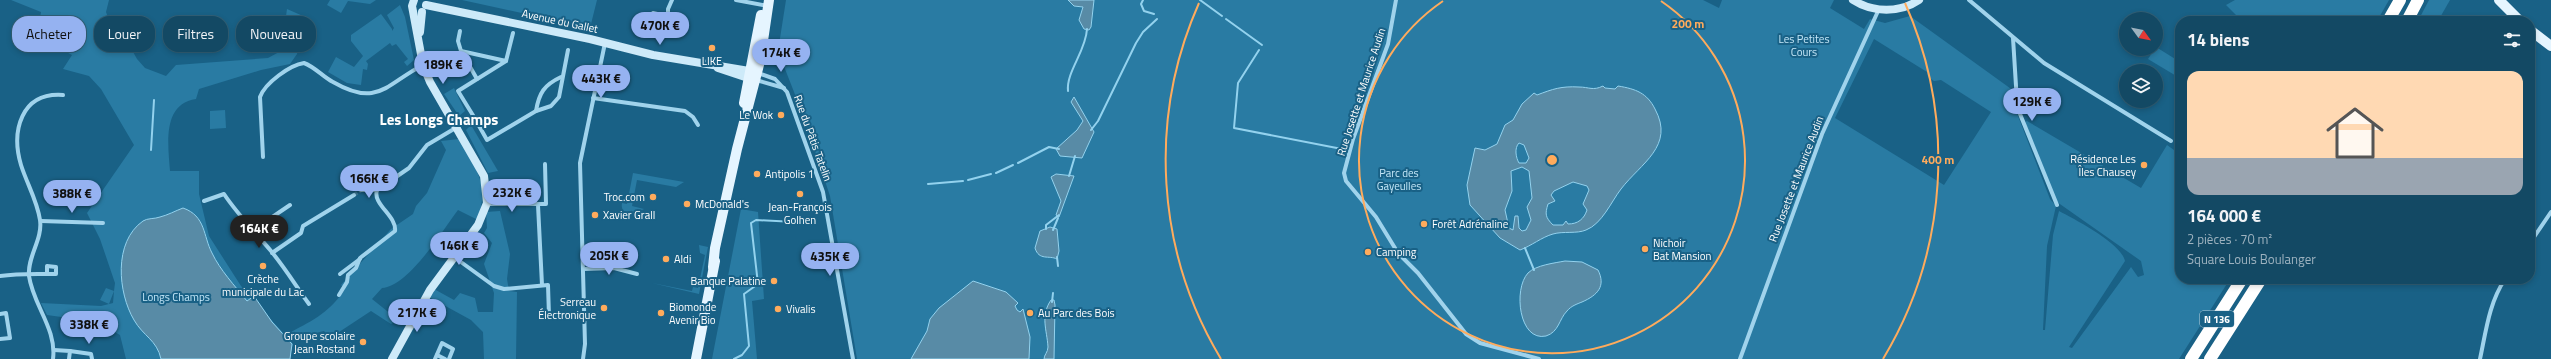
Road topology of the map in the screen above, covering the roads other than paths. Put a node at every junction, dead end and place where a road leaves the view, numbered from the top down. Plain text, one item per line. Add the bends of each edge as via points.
1 (672, 0) edge
2 (736, 0) edge
3 (1396, 0) edge
4 (1853, 0) edge
5 (1919, 0) edge
6 (1969, 0) edge
7 (2400, 0) edge
8 (2418, 0) edge
9 (2499, 0) edge
10 (412, 3) edge
11 (766, 3) edge
12 (424, 6) edge
13 (1879, 9) junction
14 (653, 13) dead end
15 (2391, 16) edge
16 (2410, 16) edge
17 (2515, 16) edge
18 (460, 31) dead end
19 (513, 33) dead end
20 (2535, 34) edge
21 (419, 37) junction
22 (2013, 38) junction
23 (606, 43) junction
24 (2551, 46) edge
25 (568, 50) dead end
26 (461, 51) junction
27 (506, 61) junction
28 (423, 65) junction
29 (753, 75) junction
30 (561, 78) junction
31 (477, 79) junction
32 (785, 88) junction
33 (63, 95) dead end
34 (593, 98) junction
35 (536, 111) junction
36 (474, 117) junction
37 (698, 125) dead end
38 (456, 127) junction
39 (2171, 141) dead end
40 (263, 157) dead end
41 (545, 164) dead end
42 (361, 190) tunnel mouth
43 (376, 190) junction
44 (354, 195) tunnel mouth
45 (204, 201) dead end
46 (487, 204) junction
47 (290, 205) dead end
48 (538, 205) junction
49 (2057, 205) dead end
50 (2551, 212) edge
51 (41, 221) junction
52 (103, 223) dead end
53 (253, 230) junction
54 (2535, 236) edge
55 (272, 253) junction
56 (454, 256) junction
57 (360, 258) junction
58 (583, 269) junction
59 (28, 274) junction
60 (47, 274) dead end
61 (340, 274) dead end
62 (637, 274) dead end
63 (0, 276) edge
64 (2239, 284) edge
65 (2258, 284) edge
66 (2503, 284) edge
67 (542, 285) junction
68 (338, 295) dead end
69 (309, 304) dead end
70 (0, 314) edge
71 (549, 316) dead end
72 (701, 324) junction
73 (0, 339) edge
74 (54, 350) junction
75 (70, 351) junction
76 (436, 357) edge
77 (53, 359) edge
78 (69, 359) edge
79 (92, 359) edge
80 (392, 359) edge
81 (445, 359) edge
82 (449, 359) edge
83 (583, 359) edge
84 (691, 359) edge
85 (696, 359) edge
86 (852, 359) edge
87 (1539, 359) edge
88 (1740, 359) edge
89 (2191, 359) edge
90 (2210, 359) edge
91 (2480, 359) edge

1 - 14 street via 667,18
2 - 11 street
3 - 87 street, Rue Josette et Maurice Audin via 1388,44 1353,139 1344,173 1346,181 1376,217 1398,253 1418,273 1466,334 1480,343
4 - 13 street
5 - 13 street via 1903,8
6 - 22 street
7 - 15 highway
8 - 16 highway
9 - 17 main road
10 - 12 street, Avenue du Gallet
10 - 21 street
11 - 29 main road
12 - 21 street
12 - 23 street, Avenue du Gallet
13 - 88 street, Rue Josette et Maurice Audin via 1822,134
18 - 26 street via 458,41
19 - 27 street
20 - 24 main road
21 - 28 street
22 - 39 street via 2044,63
22 - 49 street via 2018,105
23 - 29 street, Avenue du Gallet via 653,55 712,65 724,71
23 - 34 street
25 - 30 street
26 - 27 street
26 - 31 street
27 - 31 street
28 - 38 street
28 - 40 street via 383,92 371,94 339,86 304,62 288,69 263,90 260,97
29 - 32 street, Rue du Pâtis Tatelin
29 - 32 street, Rue du Pâtis Tatelin via 776,79
29 - 72 main road
30 - 35 street via 544,88 538,98
30 - 35 street via 559,97 551,106
31 - 36 street via 458,90
32 - 86 street, Rue du Pâtis Tatelin via 823,192
33 - 51 street via 50,94 36,99 25,110 20,123 18,143 21,164
34 - 37 street via 685,111
34 - 58 street via 580,163
35 - 36 street via 487,140
36 - 38 street
38 - 43 street via 427,145 409,168
38 - 46 street via 484,176
41 - 48 street via 546,204
42 - 43 street
43 - 57 street via 377,197 395,225 395,231
44 - 55 street via 303,226 301,233
45 - 53 street via 224,194
46 - 48 street
46 - 56 street via 478,225
47 - 53 street
48 - 67 street
50 - 54 street
51 - 52 street
51 - 59 street via 40,234
53 - 55 street
55 - 69 street
56 - 67 street via 494,286 504,289
56 - 80 street via 430,290
57 - 61 street
57 - 68 street
58 - 62 street via 614,268
58 - 83 street
59 - 60 street
59 - 63 street
59 - 74 street via 33,298 52,334
64 - 89 highway, N 136
65 - 90 highway, N 136
66 - 91 street via 2493,304
67 - 71 street via 548,285
70 - 73 street via 6,314 10,338
72 - 84 main road
72 - 85 main road
74 - 75 street
74 - 77 street
75 - 78 street
75 - 79 street via 91,354
76 - 81 street
76 - 82 street via 442,344 454,349

